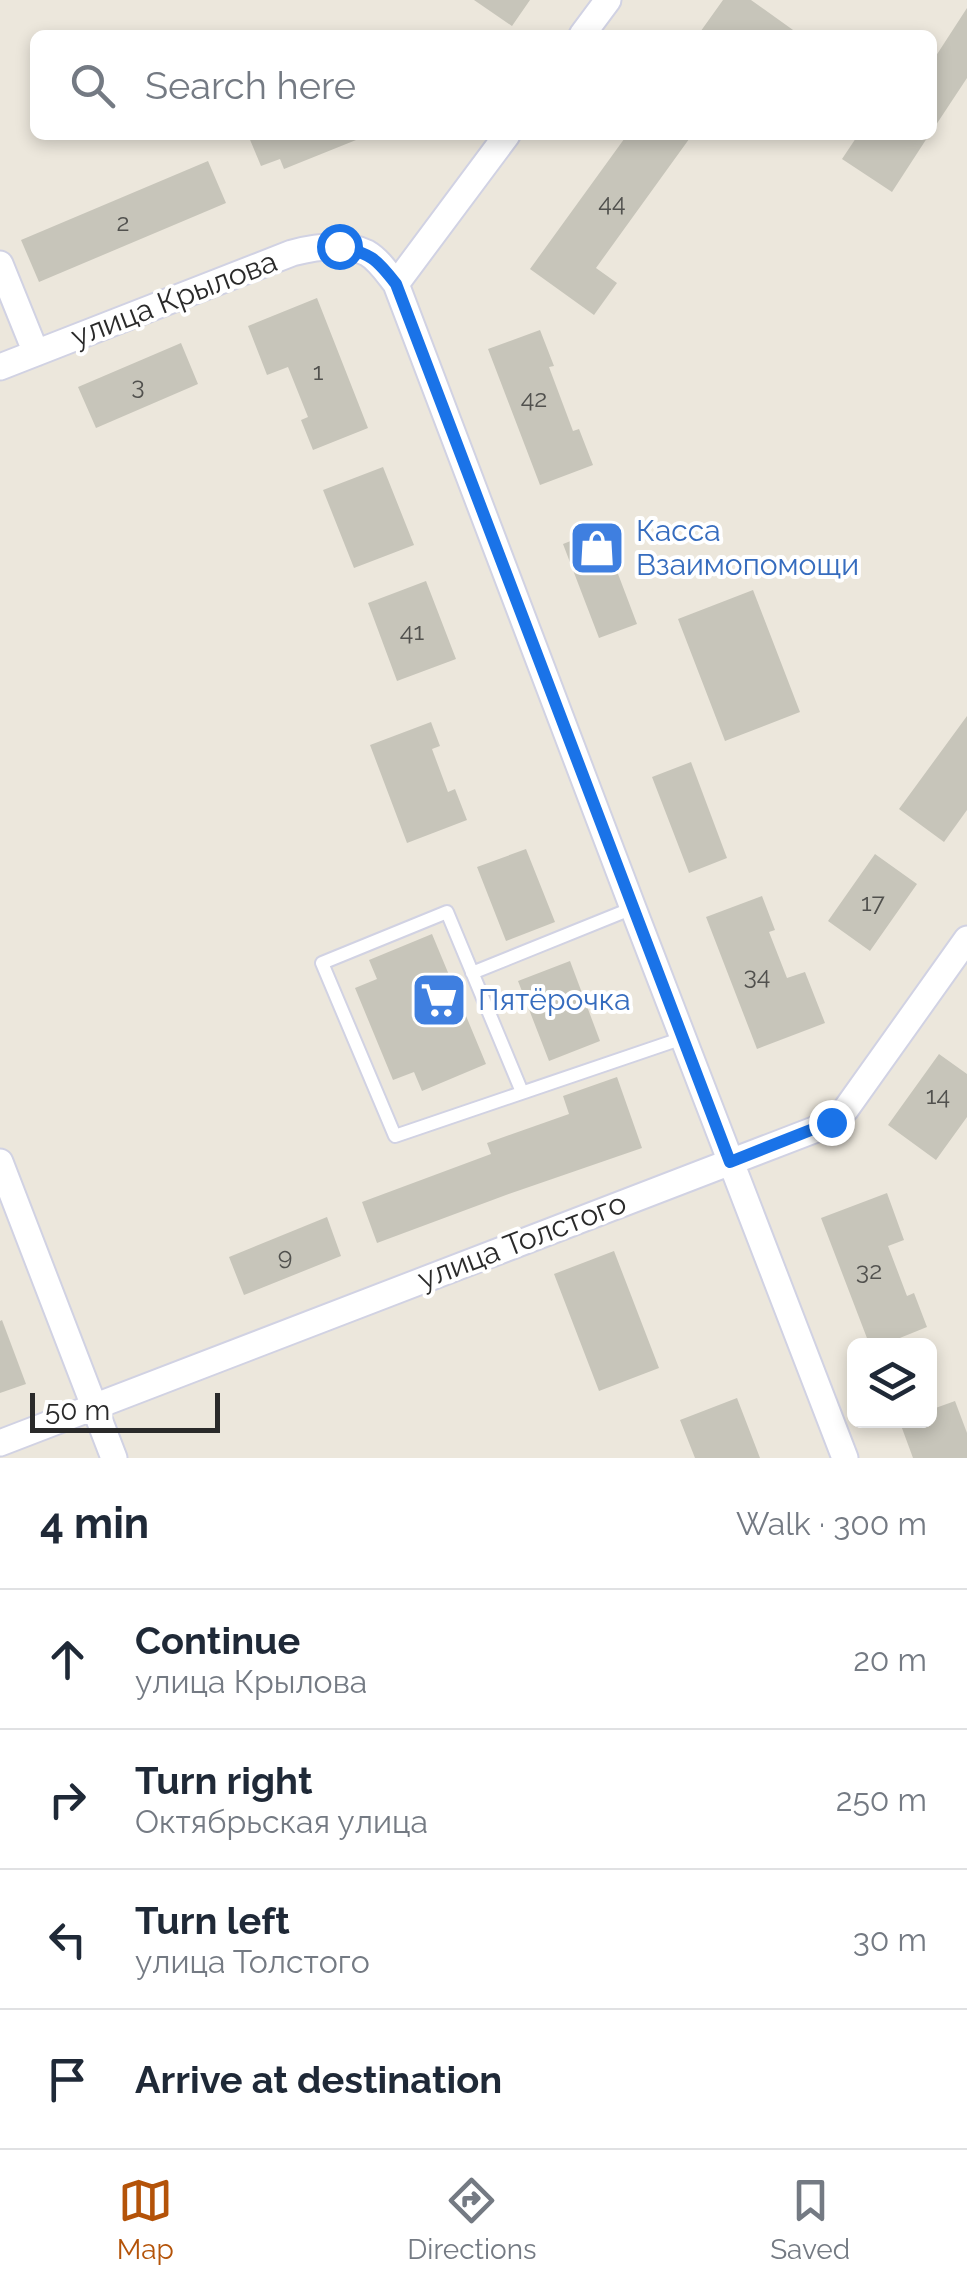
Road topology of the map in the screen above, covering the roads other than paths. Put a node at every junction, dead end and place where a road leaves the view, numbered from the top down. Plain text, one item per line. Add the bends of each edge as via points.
1 (608, 0) edge
2 (586, 30) edge
3 (504, 140) edge
4 (0, 264) edge
5 (396, 284) junction
6 (36, 352) junction
7 (0, 367) edge
8 (633, 908) junction
9 (967, 939) edge
10 (472, 973) junction
11 (683, 1038) junction
12 (522, 1092) junction
13 (0, 1162) edge
14 (730, 1162) junction
15 (94, 1406) junction
16 (0, 1443) edge
17 (114, 1458) edge
18 (846, 1458) edge

1 - 2 street
3 - 5 street
4 - 6 street
5 - 6 street, улица Крылова via 367,253 313,248
5 - 8 street
6 - 7 street, улица Крылова
8 - 10 lane
8 - 11 street
9 - 14 street, улица Толстого via 839,1116
10 - 12 lane
10 - 12 lane via 447,912 322,964 394,1136
11 - 12 lane
11 - 14 street
13 - 15 street
14 - 15 street, улица Толстого
14 - 18 street
15 - 16 street, улица Толстого
15 - 17 street

